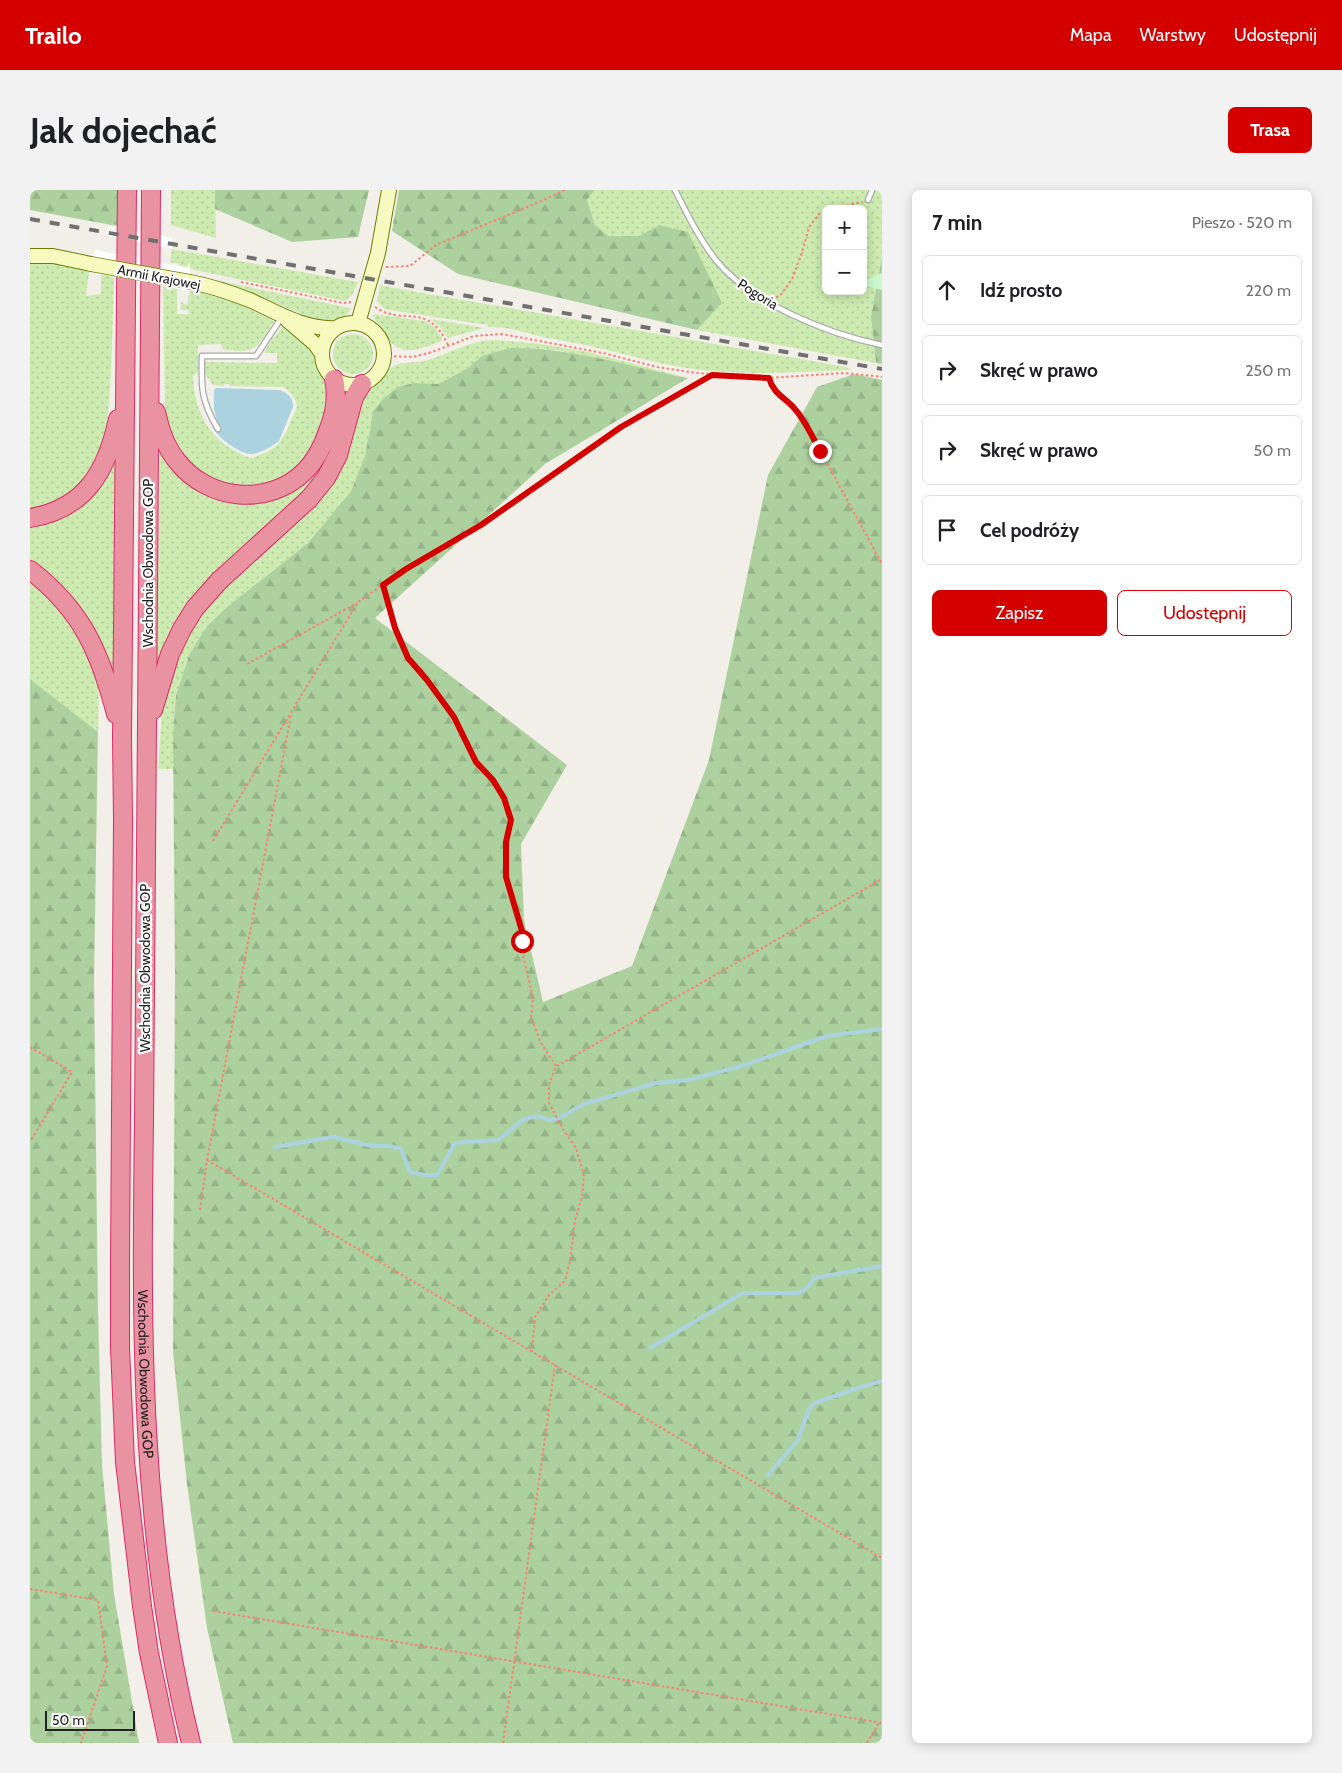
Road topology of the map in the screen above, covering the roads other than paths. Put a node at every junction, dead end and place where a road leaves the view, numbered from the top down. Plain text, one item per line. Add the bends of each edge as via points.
1 (127, 190) edge
2 (150, 190) edge
3 (389, 190) edge
4 (675, 190) edge
5 (872, 190) edge
6 (868, 200) road end
7 (30, 256) edge
8 (282, 316) junction
9 (358, 323) junction
10 (336, 328) junction
11 (882, 345) edge
12 (322, 354) junction
13 (334, 379) junction
14 (362, 384) junction
15 (125, 389) junction
16 (150, 390) junction
17 (218, 429) dead end
18 (30, 518) edge
19 (30, 570) edge
20 (147, 732) junction
21 (122, 737) junction
22 (168, 1743) edge
23 (191, 1743) edge

1 - 15 highway, Wschodnia Obwodowa GOP
2 - 16 highway, Wschodnia Obwodowa GOP
3 - 9 main road via 378,253
4 - 11 lane, Pogoria via 698,234 716,260 734,278 764,300 807,321 845,336
5 - 6 lane
7 - 8 main road, Armii Krajowej, bridge via 47,256 190,282 234,294
8 - 10 main road, Armii Krajowej via 321,328
8 - 12 main road, Armii Krajowej
8 - 17 lane via 256,356 202,356 202,395
9 - 10 main road
9 - 14 main road via 376,333 383,345 384,356 376,374
10 - 12 main road via 324,342
12 - 13 main road via 324,366
13 - 14 main road via 348,385
13 - 16 highway via 333,416 318,455 291,482 256,495 218,491 186,471 161,434
14 - 20 highway via 354,397 338,455 321,485 211,589 188,619 170,654
15 - 18 highway via 111,448 92,484 62,508
15 - 21 highway, Wschodnia Obwodowa GOP
16 - 20 highway, Wschodnia Obwodowa GOP
19 - 21 highway via 66,603 86,632 104,674
20 - 23 highway, Wschodnia Obwodowa GOP via 142,1261 146,1433 164,1603
21 - 22 highway, Wschodnia Obwodowa GOP via 120,1348 125,1462 142,1606

